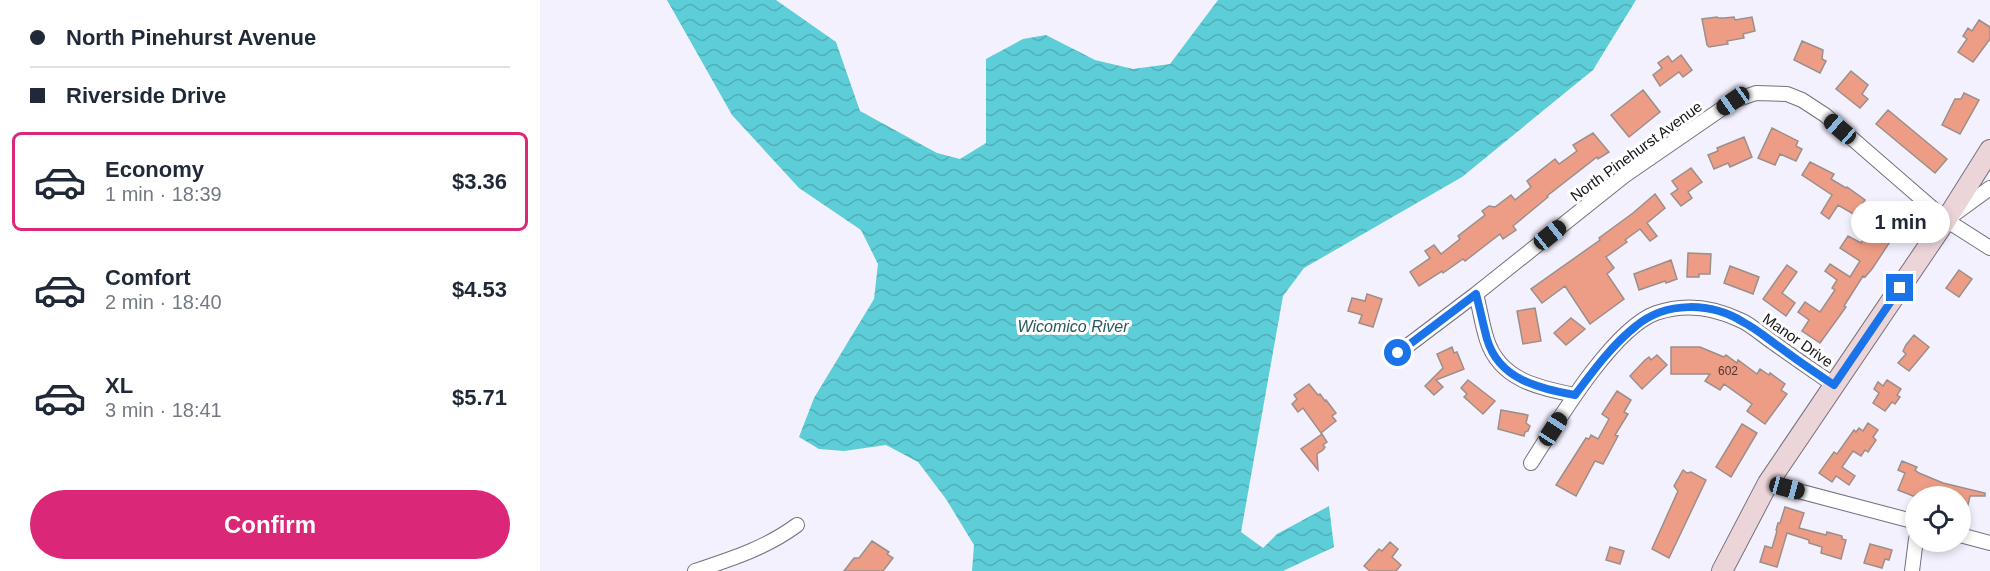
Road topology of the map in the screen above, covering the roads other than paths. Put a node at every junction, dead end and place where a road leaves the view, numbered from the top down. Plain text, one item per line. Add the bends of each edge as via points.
1 (1990, 150) edge
2 (1990, 188) edge
3 (1946, 220) junction
4 (1990, 248) edge
5 (1476, 294) junction
6 (1398, 353) dead end
7 (1834, 385) junction
8 (1575, 395) junction
9 (1531, 463) dead end
10 (1768, 483) junction
11 (1905, 519) edge
12 (797, 525) dead end
13 (1971, 537) edge
14 (1988, 539) edge
15 (1914, 552) edge
16 (694, 571) edge
17 (1722, 571) edge
18 (1912, 571) edge

1 - 3 street
2 - 3 street
3 - 4 street, North Pinehurst Avenue
3 - 5 street, North Pinehurst Avenue via 1825,115 1787,94 1756,93 1733,101 1624,176
3 - 7 street
5 - 6 street, North Pinehurst Avenue
5 - 8 street via 1487,341 1502,366 1538,388
7 - 8 street, Manor Drive via 1743,321 1695,307 1654,314 1636,325
7 - 10 street
8 - 9 street, Manor Drive
10 - 11 street
10 - 17 street
12 - 16 street via 756,550
13 - 14 street
15 - 18 street

